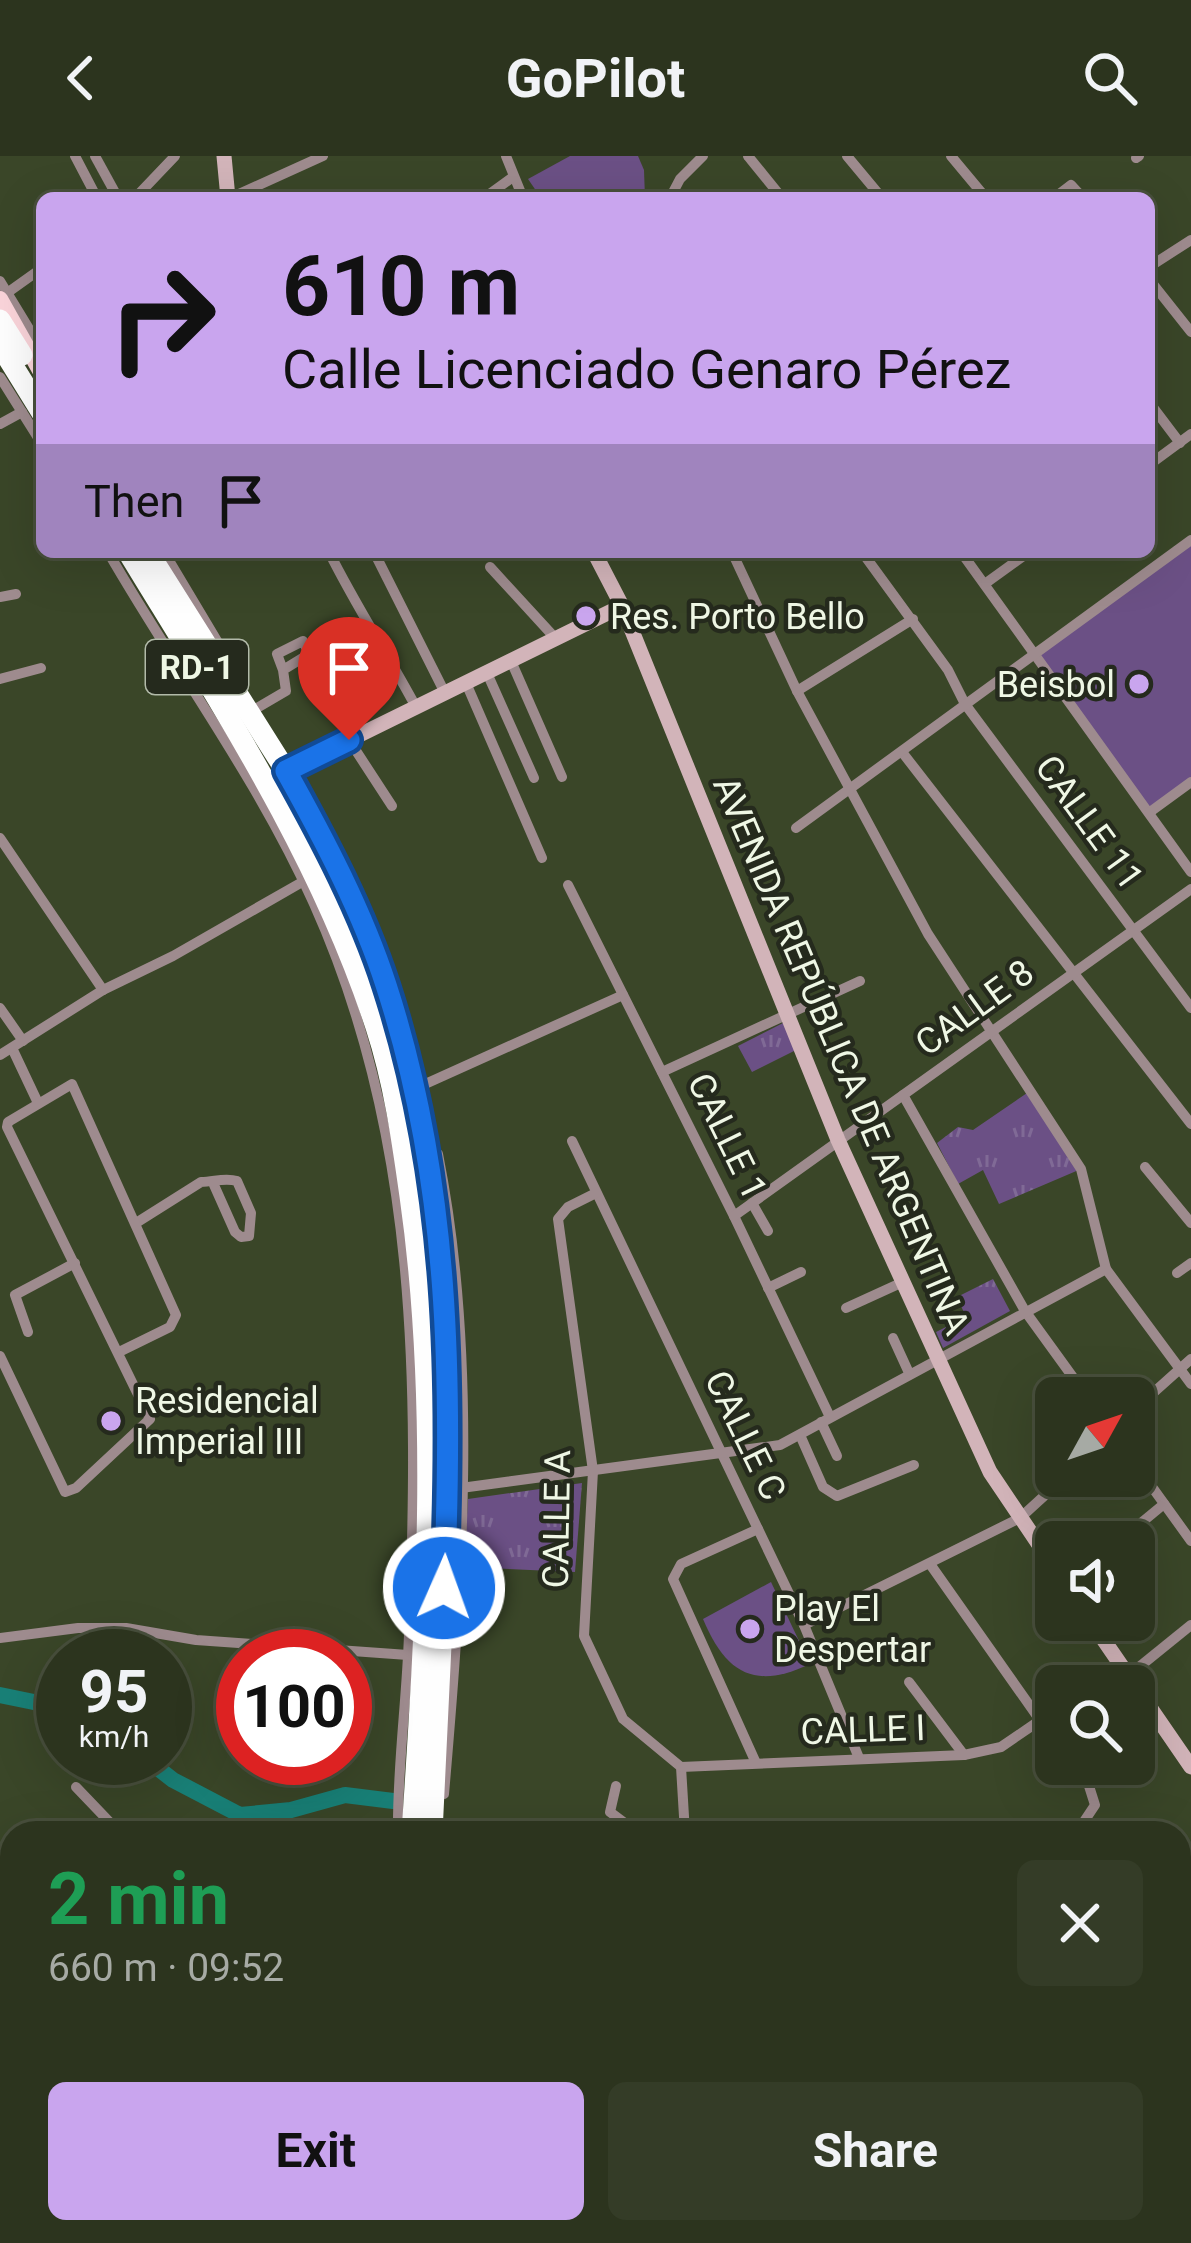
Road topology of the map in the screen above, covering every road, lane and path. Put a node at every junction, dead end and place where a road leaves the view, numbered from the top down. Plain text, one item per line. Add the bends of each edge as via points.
1 (75, 156) edge
2 (95, 156) edge
3 (176, 156) edge
4 (224, 156) edge
5 (323, 156) edge
6 (506, 156) edge
7 (704, 156) edge
8 (748, 156) edge
9 (847, 156) edge
10 (958, 159) edge
11 (513, 177) junction
12 (94, 192) edge
13 (115, 192) edge
14 (141, 192) edge
15 (228, 192) edge
16 (242, 192) edge
17 (492, 192) edge
18 (520, 192) edge
19 (673, 192) edge
20 (777, 192) edge
21 (877, 192) edge
22 (982, 192) edge
23 (1191, 240) edge
24 (1155, 263) edge
25 (36, 271) edge
26 (1155, 287) edge
27 (2, 291) edge
28 (0, 320) edge
29 (1191, 332) edge
30 (36, 341) edge
31 (0, 345) edge
32 (0, 354) edge
33 (0, 377) edge
34 (36, 379) edge
35 (36, 380) edge
36 (36, 381) edge
37 (36, 381) edge
38 (1155, 408) edge
39 (32, 412) edge
40 (0, 424) edge
41 (1185, 439) edge
42 (1155, 461) edge
43 (1191, 540) edge
44 (112, 558) edge
45 (132, 558) edge
46 (152, 558) edge
47 (168, 558) edge
48 (332, 558) edge
49 (377, 558) edge
50 (597, 558) edge
51 (736, 558) edge
52 (867, 558) edge
53 (967, 558) edge
54 (1021, 558) edge
55 (490, 567) dead end
56 (986, 583) junction
57 (16, 594) dead end
58 (0, 597) edge
59 (622, 607) junction
60 (913, 619) junction
61 (556, 639) junction
62 (1036, 652) junction
63 (511, 661) junction
64 (41, 668) dead end
65 (283, 670) dead end
66 (487, 673) junction
67 (0, 680) edge
68 (466, 682) junction
69 (797, 691) junction
70 (445, 693) junction
71 (965, 704) junction
72 (416, 707) junction
73 (257, 708) junction
74 (349, 740) junction
75 (902, 752) junction
76 (282, 773) junction
77 (562, 777) dead end
78 (534, 778) dead end
79 (1191, 782) edge
80 (850, 789) junction
81 (392, 806) dead end
82 (1150, 812) junction
83 (796, 828) dead end
84 (0, 838) edge
85 (542, 858) dead end
86 (1191, 872) edge
87 (304, 881) junction
88 (568, 885) dead end
89 (1191, 889) edge
90 (1133, 931) junction
91 (343, 944) junction
92 (340, 968) junction
93 (1072, 974) junction
94 (860, 981) dead end
95 (103, 990) junction
96 (362, 994) junction
97 (623, 995) junction
98 (0, 1008) edge
99 (1191, 1008) edge
100 (784, 1013) junction
101 (992, 1032) junction
102 (17, 1045) junction
103 (0, 1055) edge
104 (662, 1072) junction
105 (423, 1085) junction
106 (903, 1095) junction
107 (38, 1103) junction
108 (1191, 1124) edge
109 (838, 1140) junction
110 (572, 1141) dead end
111 (1145, 1167) dead end
112 (214, 1185) junction
113 (596, 1193) junction
114 (752, 1203) junction
115 (734, 1216) junction
116 (136, 1223) junction
117 (1191, 1223) edge
118 (768, 1231) dead end
119 (75, 1263) junction
120 (1191, 1263) edge
121 (1106, 1269) junction
122 (802, 1272) dead end
123 (1177, 1273) dead end
124 (903, 1282) junction
125 (768, 1288) junction
126 (846, 1309) dead end
127 (1025, 1311) junction
128 (28, 1332) dead end
129 (893, 1338) dead end
130 (416, 1351) junction
131 (119, 1352) junction
132 (0, 1357) edge
133 (938, 1357) junction
134 (1191, 1359) edge
135 (1179, 1367) junction
136 (909, 1373) junction
137 (1073, 1377) edge
138 (1191, 1384) edge
139 (1155, 1390) edge
140 (826, 1420) junction
141 (800, 1435) junction
142 (722, 1454) junction
143 (837, 1456) dead end
144 (914, 1465) dead end
145 (592, 1471) junction
146 (460, 1488) junction
147 (1155, 1491) edge
148 (1043, 1497) edge
149 (1164, 1504) junction
150 (1020, 1518) junction
151 (1143, 1521) edge
152 (758, 1529) junction
153 (1035, 1540) edge
154 (1191, 1541) edge
155 (930, 1564) junction
156 (804, 1625) junction
157 (1191, 1625) edge
158 (0, 1638) edge
159 (1142, 1665) edge
160 (413, 1670) junction
161 (909, 1682) dead end
162 (1035, 1714) edge
163 (1155, 1715) edge
164 (1035, 1723) edge
165 (964, 1755) junction
166 (859, 1758) junction
167 (756, 1763) junction
168 (681, 1767) junction
169 (1191, 1767) edge
170 (1086, 1785) edge
171 (616, 1786) dead end
172 (76, 1787) dead end
173 (109, 1821) edge
174 (402, 1821) edge
175 (436, 1821) edge
176 (437, 1821) edge
177 (622, 1821) edge
178 (684, 1821) edge
179 (1084, 1821) edge

1 - 12 street
2 - 13 street
3 - 14 street
4 - 15 main road
5 - 16 street
6 - 11 street
7 - 19 street
8 - 20 street
9 - 21 street
10 - 22 street
11 - 17 street
11 - 18 street
23 - 24 street
25 - 27 street
26 - 29 street
27 - 30 street
27 - 34 main road
28 - 35 highway
31 - 36 highway
32 - 37 main road
33 - 39 street
38 - 41 street
39 - 40 street
41 - 42 street
43 - 62 street
44 - 87 street
45 - 76 highway, RD-1
46 - 76 highway, RD-1
47 - 73 street
48 - 72 street
49 - 70 street
50 - 59 main road, AVENIDA REPÚBLICA DE ARGENTINA
51 - 69 street
52 - 60 street, CALLE 11
53 - 56 street
54 - 56 street
55 - 61 street
56 - 62 street
57 - 58 street
59 - 61 main road
59 - 100 main road, AVENIDA REPÚBLICA DE ARGENTINA
60 - 69 street
60 - 71 street, CALLE 11
61 - 63 main road
62 - 71 street
62 - 82 street
63 - 66 main road
63 - 77 street
64 - 67 street
65 - 73 street via 286,692
66 - 68 main road
66 - 78 street
68 - 70 main road
68 - 85 street
69 - 80 street
70 - 72 main road
71 - 75 street
71 - 90 street, CALLE 11
72 - 74 main road
73 - 76 street
74 - 76 main road
74 - 81 street
75 - 80 street
75 - 93 street
76 - 91 highway, RD-1
76 - 105 street via 355,886
76 - 175 highway, RD-1 via 328,850 386,983 426,1142 441,1243 449,1478
79 - 82 street
80 - 83 street
80 - 101 street
82 - 86 street
84 - 95 street
87 - 92 street
87 - 95 street
88 - 97 street, CALLE 1
89 - 90 street, CALLE 8
90 - 93 street, CALLE 8
90 - 99 street, CALLE 11
91 - 92 highway
91 - 96 highway, RD-1
92 - 96 highway
92 - 130 street via 385,1116
93 - 101 street, CALLE 8
93 - 108 street
94 - 100 street
95 - 102 street
96 - 130 highway, RD-1 via 401,1128 424,1319
97 - 104 street, CALLE 1
97 - 105 street
98 - 102 street
100 - 104 street
100 - 109 main road, AVENIDA REPÚBLICA DE ARGENTINA
101 - 106 street, CALLE 8
101 - 121 street via 1081,1169
102 - 103 street
102 - 107 street
104 - 115 street, CALLE 1
105 - 146 street via 451,1236
106 - 109 street, CALLE 8
106 - 127 street
107 - 116 street via 72,1084
107 - 119 street via 7,1127
109 - 114 street, CALLE 8
109 - 124 main road, AVENIDA REPÚBLICA DE ARGENTINA
110 - 113 street, CALLE C
111 - 117 street
112 - 112 street via 236,1232 249,1236 251,1214 237,1181
112 - 116 street via 201,1182
113 - 142 street, CALLE C
113 - 145 street, CALLE A via 558,1219
114 - 115 street, CALLE 8
114 - 118 street
115 - 125 street, CALLE 1
116 - 131 street via 176,1319
119 - 128 street via 15,1295
119 - 131 street
120 - 123 street
121 - 127 street
121 - 135 street
122 - 125 street
124 - 126 street
124 - 133 main road, AVENIDA REPÚBLICA DE ARGENTINA
125 - 140 street, CALLE 1
127 - 133 street
127 - 137 street
129 - 136 street
130 - 160 highway, RD-1
131 - 132 street via 150,1419 76,1489 64,1490
133 - 136 street
133 - 150 main road, AVENIDA REPÚBLICA DE ARGENTINA
134 - 135 street
135 - 138 street
135 - 139 street
136 - 140 street
140 - 141 street
140 - 143 street, CALLE 1
141 - 142 street
141 - 144 street via 823,1487 836,1496
142 - 145 street
142 - 152 street, CALLE C
145 - 146 street
145 - 168 street, CALLE A via 584,1636 622,1718
146 - 176 street
147 - 149 street
148 - 150 street
149 - 151 street
149 - 154 street
150 - 153 main road, AVENIDA REPÚBLICA DE ARGENTINA
150 - 155 street
152 - 156 street, CALLE C
152 - 167 street via 681,1564 674,1580
155 - 156 street
155 - 162 street
156 - 166 street, CALLE C
157 - 159 street
158 - 160 street via 126,1628
160 - 174 highway, RD-1
161 - 165 street
163 - 169 main road
164 - 165 street, CALLE I via 1001,1747
165 - 166 street, CALLE I
166 - 167 street, CALLE I
167 - 168 street, CALLE I
168 - 178 street
170 - 179 street via 1095,1805
171 - 177 street via 610,1812
172 - 173 street

